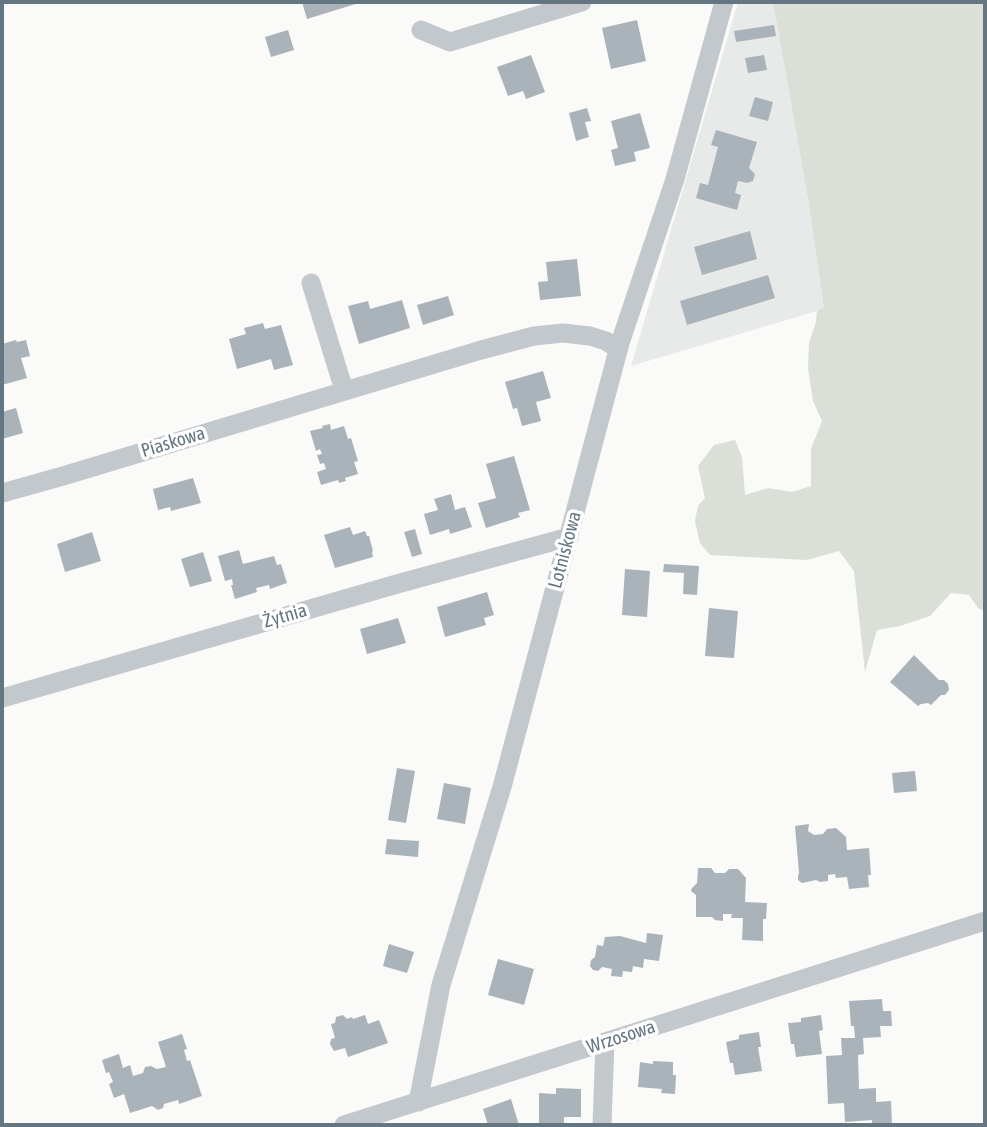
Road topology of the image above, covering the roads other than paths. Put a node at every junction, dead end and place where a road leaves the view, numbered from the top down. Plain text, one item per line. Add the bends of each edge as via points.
1 (582, 2) edge
2 (724, 2) edge
3 (421, 30) dead end
4 (312, 283) dead end
5 (618, 349) junction
6 (344, 390) junction
7 (2, 493) edge
8 (569, 537) junction
9 (2, 698) edge
10 (985, 921) edge
11 (605, 1042) junction
12 (418, 1102) junction
13 (344, 1125) edge
14 (602, 1125) edge

1 - 3 street via 450,42
2 - 5 street, Lotniskowa via 675,179
4 - 6 street
5 - 6 street, Piaskowa via 590,336 534,336
5 - 8 street, Lotniskowa
6 - 7 street, Piaskowa
8 - 9 street, Żytnia
8 - 12 street, Lotniskowa via 502,787 442,985
10 - 11 street, Wrzosowa
11 - 12 street, Wrzosowa
11 - 14 street
12 - 13 street, Wrzosowa

